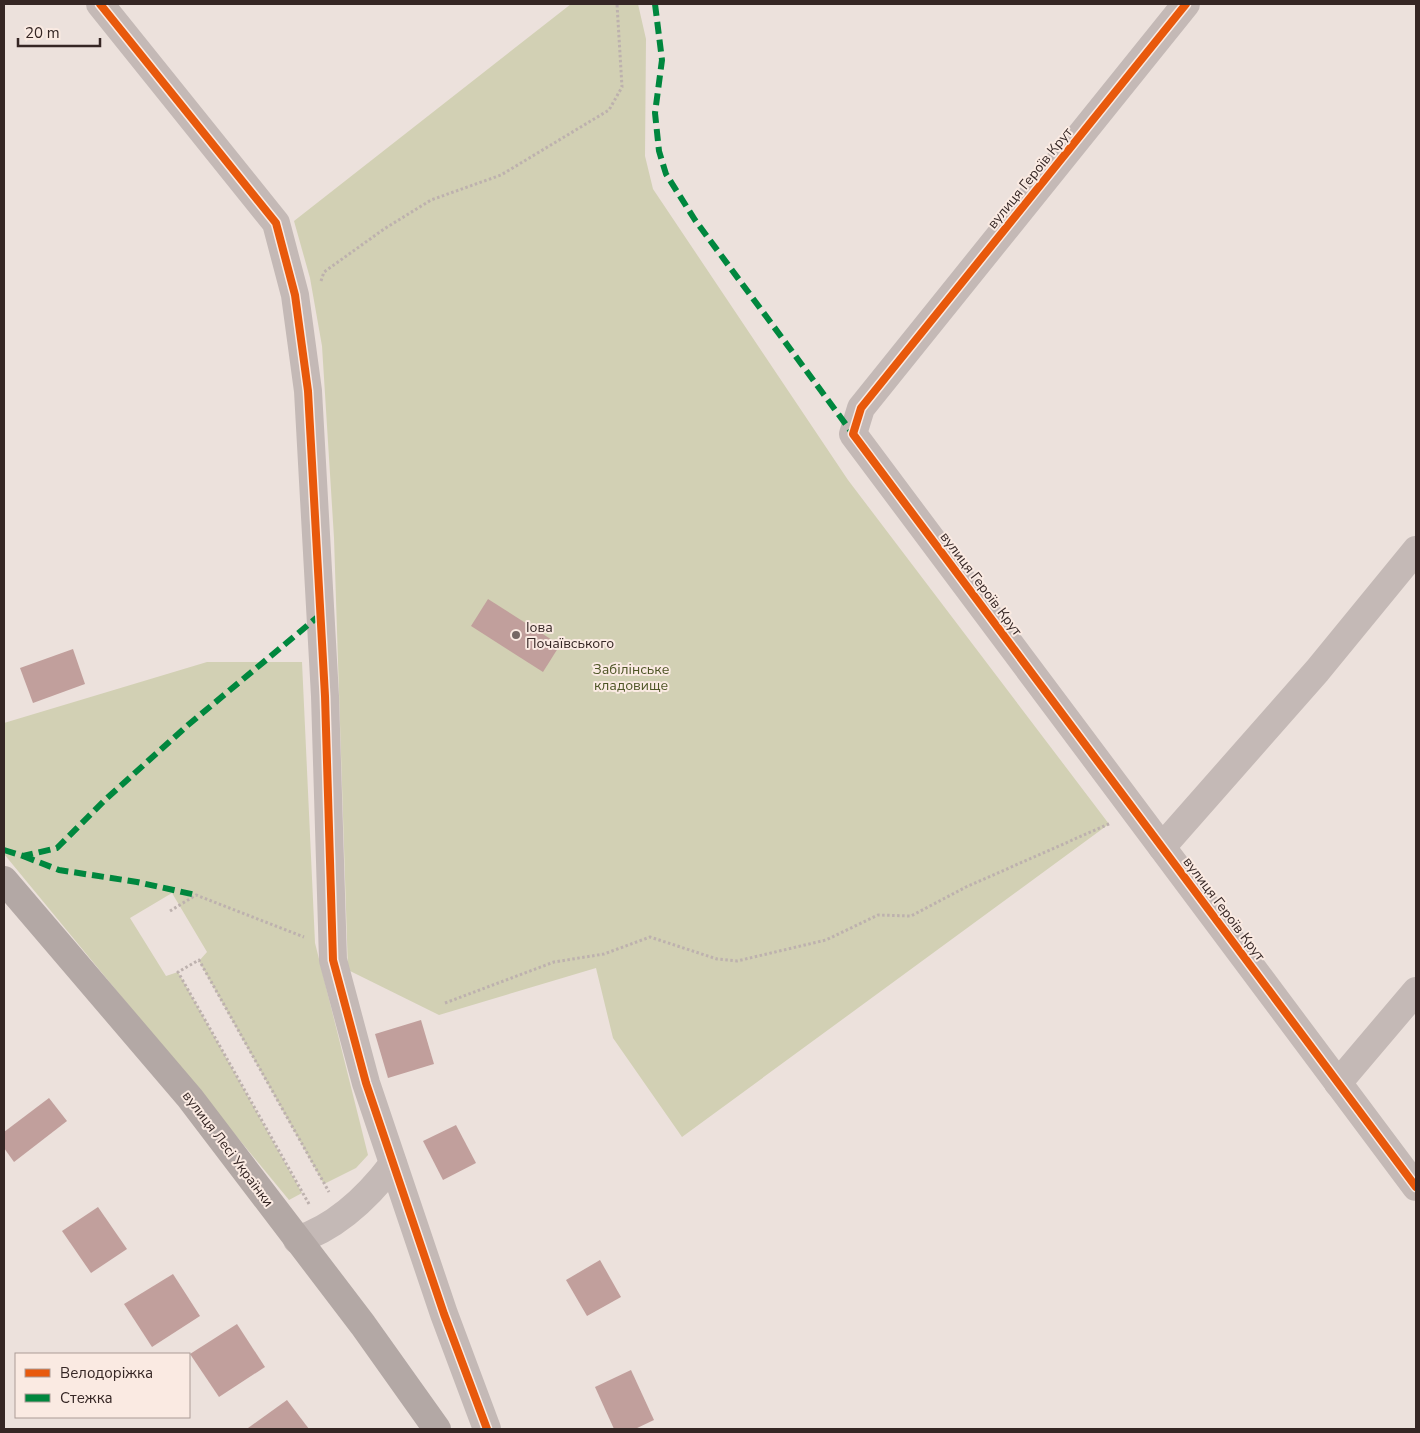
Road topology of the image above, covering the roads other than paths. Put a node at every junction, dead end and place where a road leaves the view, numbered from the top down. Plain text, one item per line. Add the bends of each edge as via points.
1 (100, 4) edge
2 (1186, 4) edge
3 (1416, 550) edge
4 (1162, 847) junction
5 (4, 880) edge
6 (1416, 991) edge
7 (1338, 1083) junction
8 (393, 1164) junction
9 (1416, 1187) edge
10 (297, 1240) junction
11 (436, 1429) edge
12 (487, 1429) edge

1 - 8 street via 276,223 295,295 308,391 325,696 333,960 366,1083
2 - 4 street, вулиця Героїв Крут via 861,408 853,434
3 - 4 street via 1317,671
4 - 7 street, вулиця Героїв Крут
5 - 10 main road, вулиця Лесі Українки via 190,1098
6 - 7 street
7 - 9 street, вулиця Героїв Крут
8 - 10 street via 374,1188 332,1222
8 - 12 street
10 - 11 main road, вулиця Лесі Українки via 363,1325

